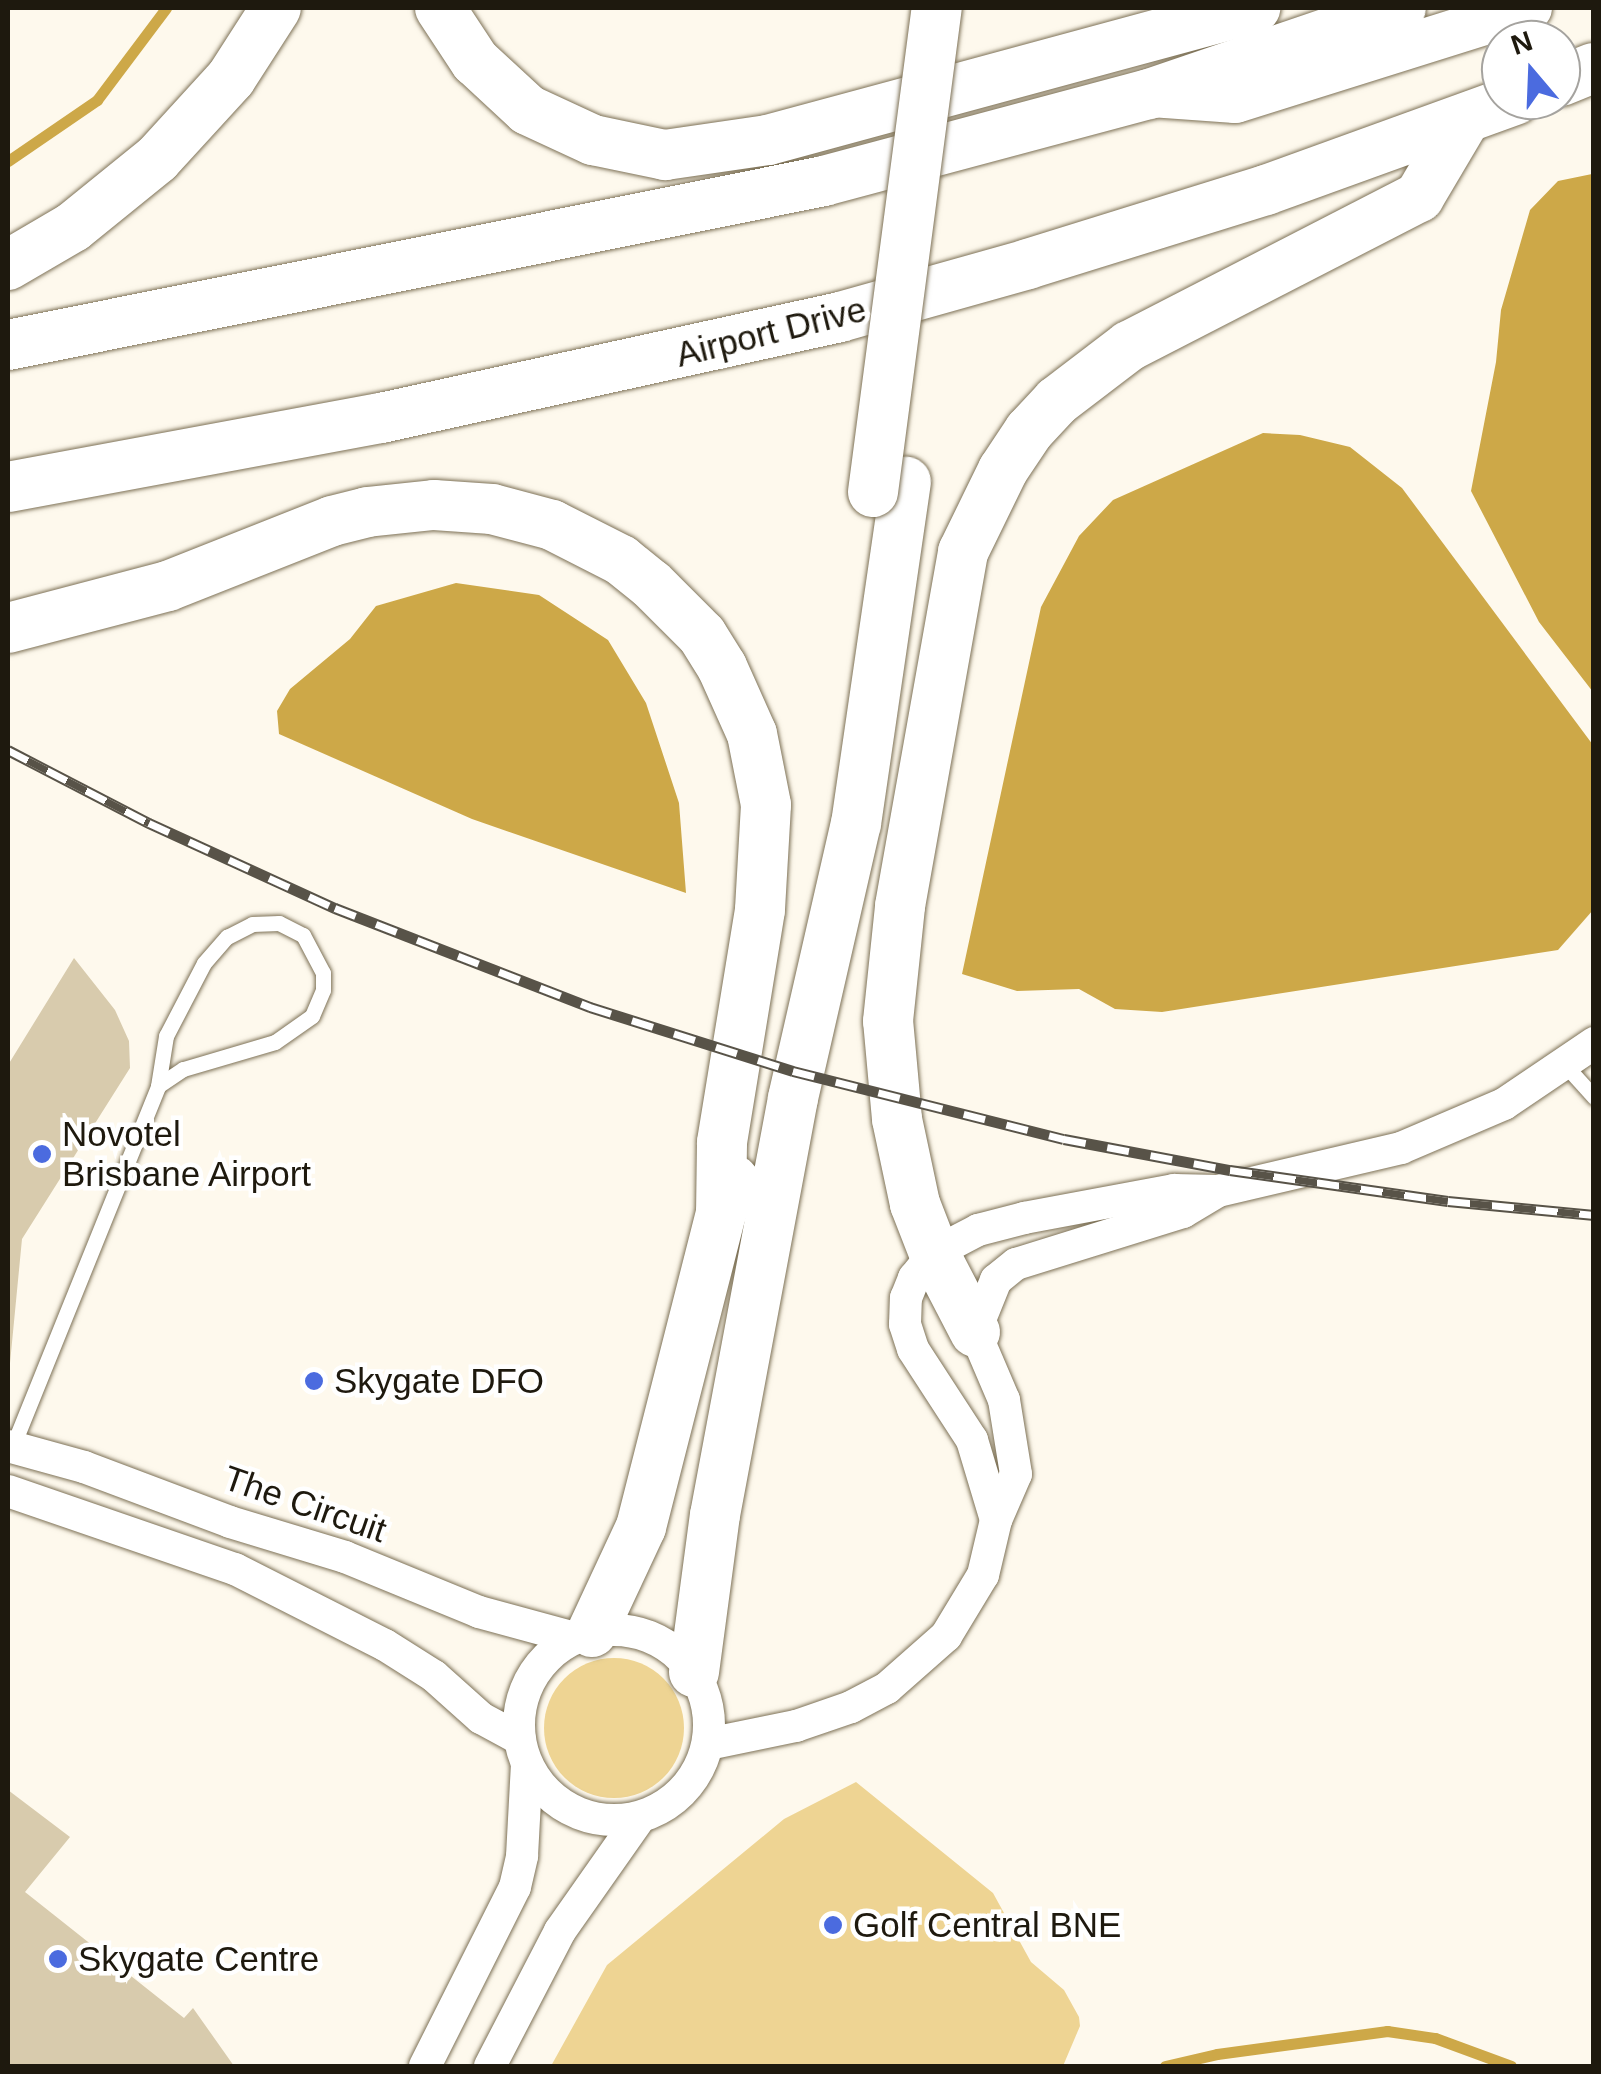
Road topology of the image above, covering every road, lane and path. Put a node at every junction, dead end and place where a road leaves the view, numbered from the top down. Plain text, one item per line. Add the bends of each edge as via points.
1 (276, 8) edge
2 (440, 8) edge
3 (937, 8) edge
4 (969, 8) edge
5 (1255, 8) edge
6 (1402, 8) edge
7 (1529, 8) edge
8 (1149, 94) junction
9 (1481, 114) edge
10 (1464, 121) junction
11 (8, 265) edge
12 (8, 344) edge
13 (890, 487) junction
14 (8, 488) edge
15 (8, 628) edge
16 (1594, 1042) edge
17 (1566, 1066) junction
18 (158, 1086) junction
19 (1594, 1097) edge
20 (1218, 1191) junction
21 (721, 1213) junction
22 (934, 1253) junction
23 (975, 1332) junction
24 (9, 1451) edge
25 (8, 1491) edge
26 (996, 1520) junction
27 (584, 1635) junction
28 (694, 1672) junction
29 (708, 1744) junction
30 (524, 1752) junction
31 (640, 1817) junction
32 (425, 2066) edge
33 (490, 2066) edge

1 - 11 main road via 231,78 157,159 73,227
2 - 5 main road via 476,61 528,110 592,140 665,155 768,140
3 - 13 main road, bridge
4 - 13 main road
6 - 8 main road
7 - 8 main road via 1235,100
8 - 12 main road via 754,197
9 - 10 main road, Airport Drive
10 - 14 main road, Airport Drive via 1028,264 840,316 380,418
10 - 22 main road via 1419,197 1171,323 1092,372 1029,431 980,512 954,586 900,906 888,1021 905,1162
13 - 21 main road via 808,895 749,1144
13 - 28 main road via 856,824 793,1098 715,1515
15 - 21 main road via 168,586 332,522 416,506 492,509 552,524 651,584 702,635 722,666 752,734 766,804 760,910 722,1144
16 - 17 street
17 - 19 lane
17 - 20 street via 1470,1120 1401,1148
18 - 18 lane via 166,1036 214,948 266,922 302,935 323,973 312,1016 275,1042 183,1069
18 - 24 lane
20 - 22 street via 1174,1190 1024,1218 978,1230
20 - 23 street via 1182,1212 1016,1264 996,1280
21 - 27 main road via 649,1502 632,1553
22 - 23 main road
22 - 26 street via 914,1278 905,1324 913,1350 972,1440
23 - 26 street via 1004,1400 1015,1460 1016,1474
24 - 27 street, The Circuit via 84,1466 480,1612
25 - 30 street via 235,1569 434,1676
26 - 29 street via 983,1575 965,1610 923,1660 887,1688 812,1722
27 - 28 street via 621,1630 649,1636 675,1650
27 - 30 street via 549,1655 530,1680 520,1708
28 - 29 street via 710,1719
29 - 31 street via 684,1790
30 - 31 street via 552,1796 587,1816
30 - 32 street via 515,1887
31 - 33 street via 560,1931

